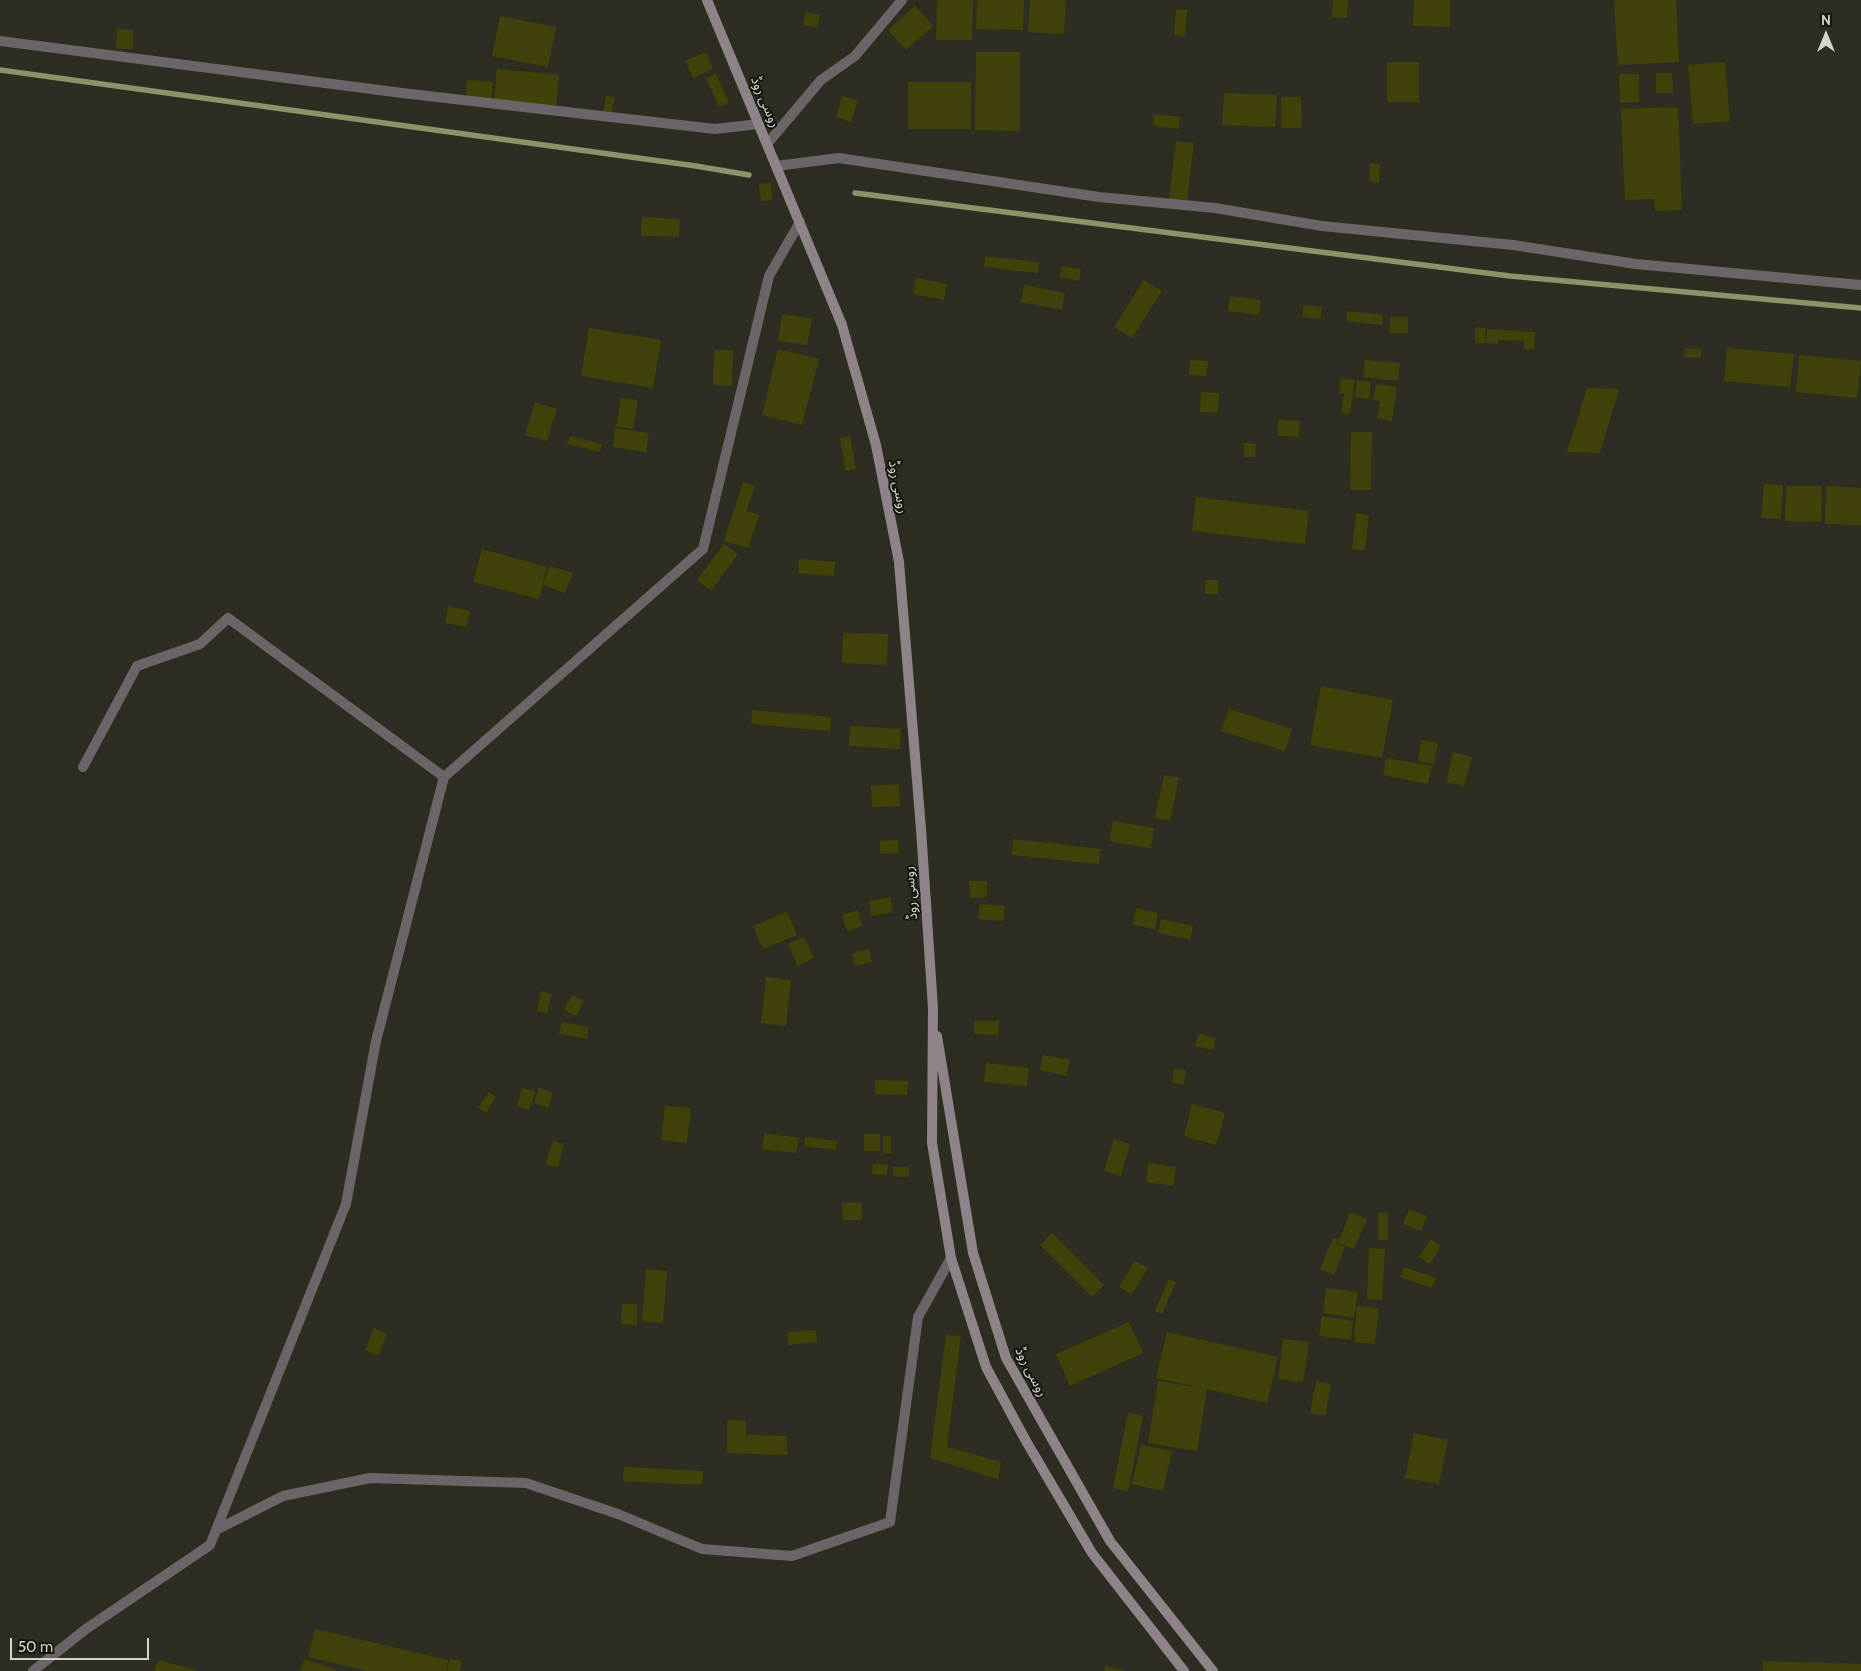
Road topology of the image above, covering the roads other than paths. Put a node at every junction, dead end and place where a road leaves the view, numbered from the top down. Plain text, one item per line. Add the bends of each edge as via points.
1 (707, 0) edge
2 (902, 0) edge
3 (0, 42) edge
4 (759, 124) junction
5 (767, 144) junction
6 (776, 166) junction
7 (800, 222) junction
8 (1861, 285) edge
9 (83, 767) dead end
10 (444, 777) junction
11 (933, 1008) junction
12 (951, 1258) junction
13 (216, 1530) junction
14 (33, 1671) edge
15 (1184, 1671) edge
16 (1213, 1671) edge

1 - 4 main road, روسی روڈ
2 - 5 street via 855,56 820,80
3 - 4 street via 715,129
4 - 5 main road, روسی روڈ
5 - 6 main road, روسی روڈ
6 - 7 main road, روسی روڈ
6 - 8 street via 839,158 1099,197 1215,208 1322,226 1513,245 1636,264
7 - 10 street via 769,276 703,549
7 - 11 main road, روسی روڈ via 842,326 876,445 899,562
9 - 10 street via 137,666 200,644 228,618
10 - 13 street via 376,1041 346,1204
11 - 12 main road, روسی روڈ via 932,1142
11 - 16 main road, روسی روڈ via 973,1253 1006,1358 1110,1541
12 - 13 street via 918,1317 890,1522 792,1556 702,1549 618,1514 526,1483 370,1478 283,1496
12 - 15 main road, روسی روڈ via 986,1367 1026,1441 1092,1553
13 - 14 street via 210,1545 86,1629

